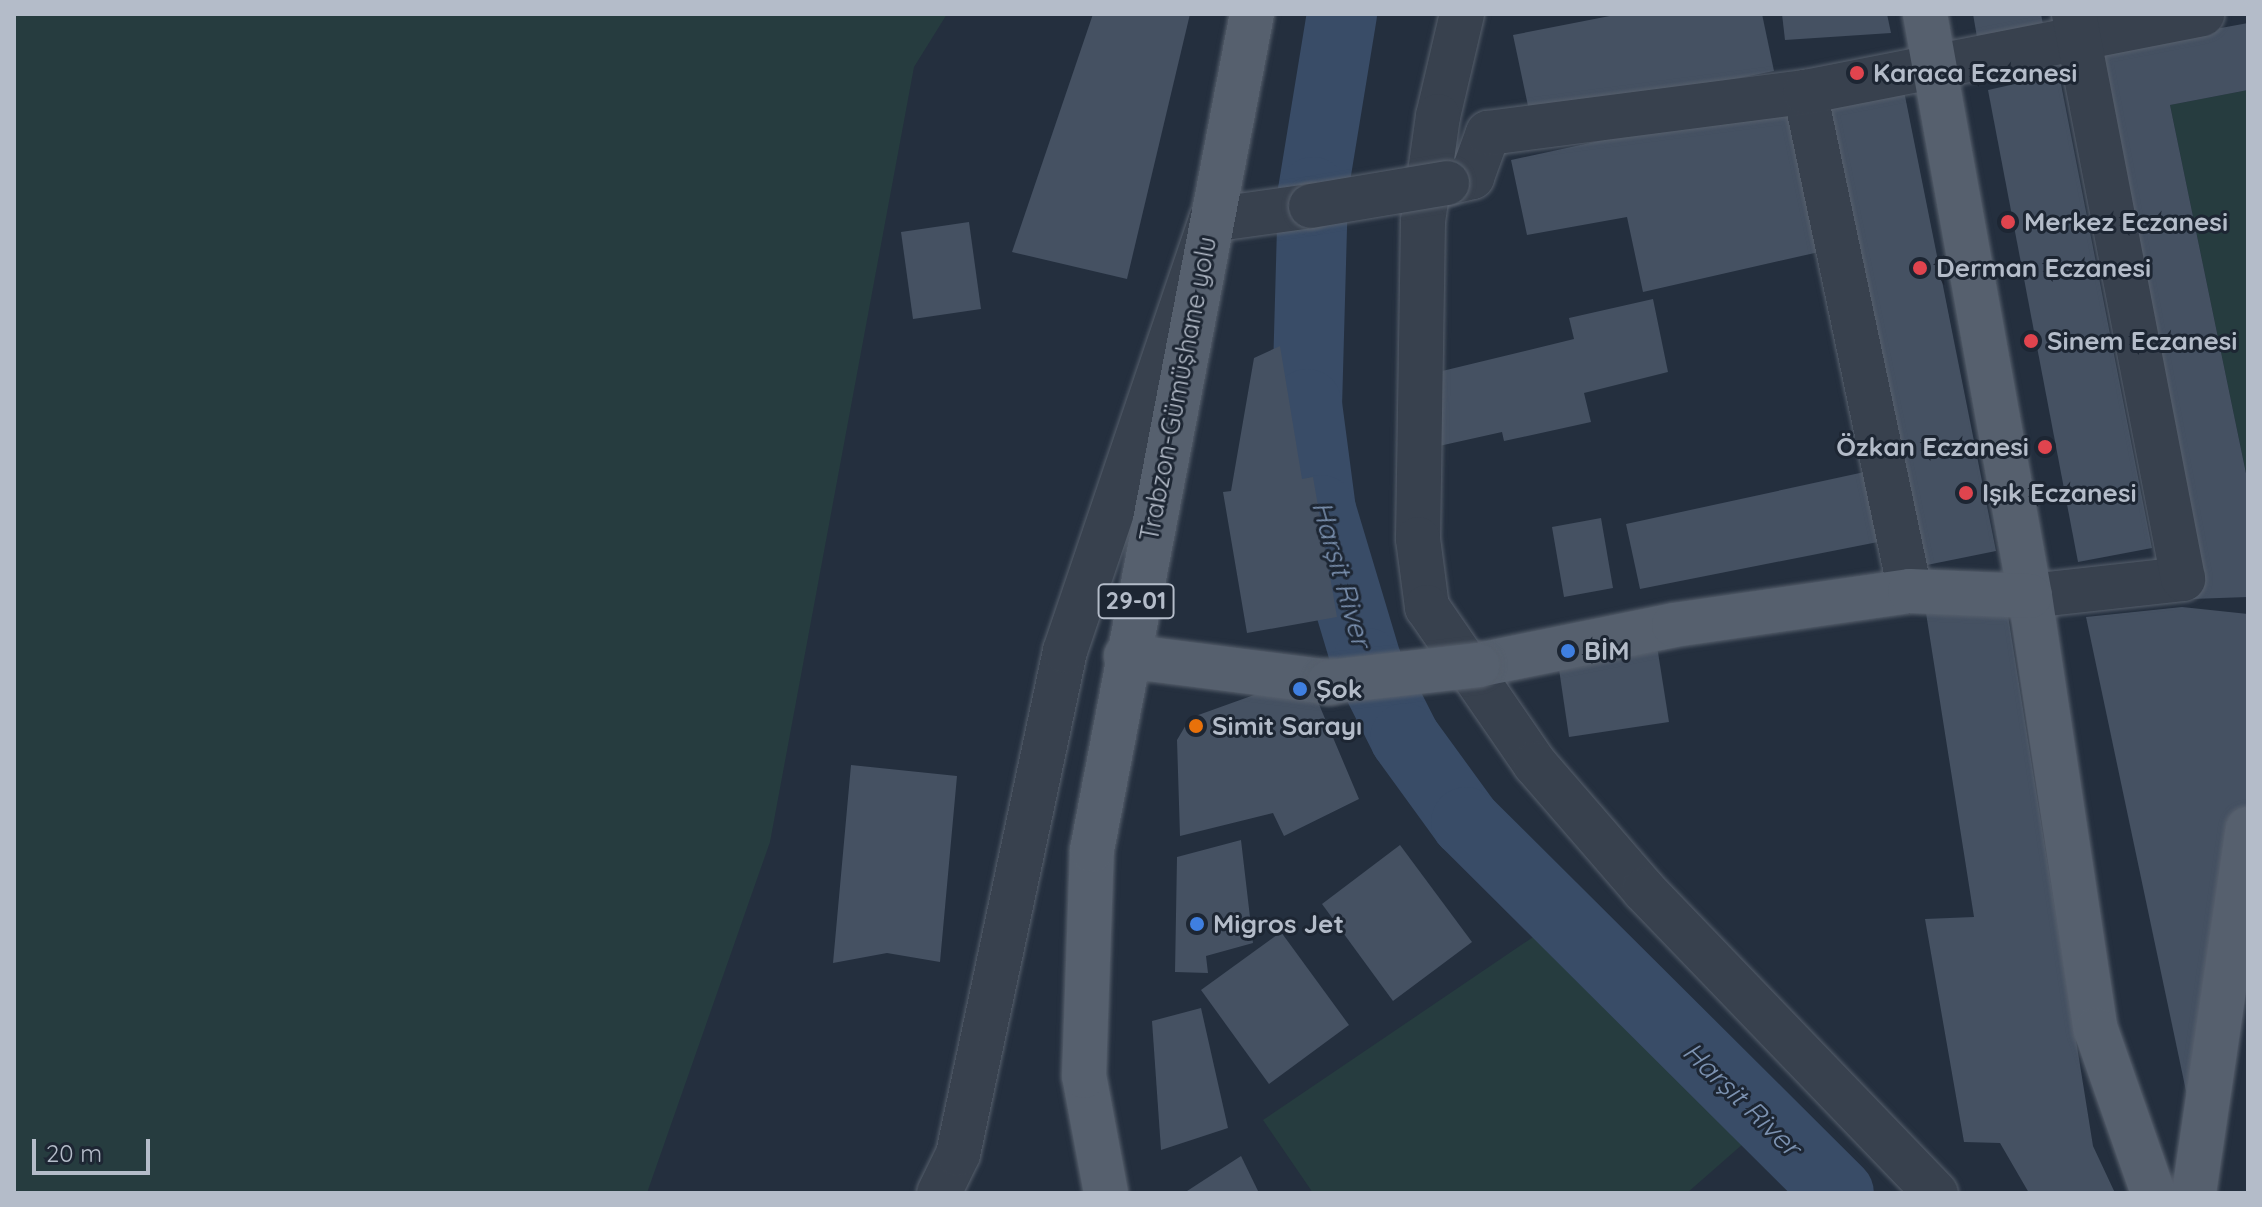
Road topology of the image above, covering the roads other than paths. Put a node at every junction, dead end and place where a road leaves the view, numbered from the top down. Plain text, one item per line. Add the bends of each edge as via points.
1 (1252, 14) edge
2 (1462, 14) edge
3 (1925, 14) edge
4 (2202, 14) edge
5 (2076, 27) edge
6 (1935, 67) junction
7 (1805, 92) junction
8 (1211, 220) junction
9 (1910, 591) junction
10 (2030, 596) junction
11 (1126, 656) junction
12 (2248, 829) edge
13 (2235, 990) edge
14 (939, 1193) edge
15 (1106, 1193) edge
16 (1936, 1193) edge
17 (2153, 1193) edge
18 (2194, 1193) edge

1 - 8 main road, Trabzon-Gümüşhane yolu / 29-01
2 - 16 street via 1438,116 1423,221 1418,539 1427,607 1535,764 1624,867
3 - 6 main road
4 - 5 street
5 - 6 street
5 - 10 street via 2189,579
6 - 7 street
6 - 10 main road
7 - 8 street, bridge via 1488,133 1472,177
7 - 9 street
8 - 11 main road, Trabzon-Gümüşhane yolu / 29-01
8 - 14 street via 1065,651 958,1154
9 - 10 main road
9 - 11 main road, bridge via 1674,625 1478,665 1329,682
10 - 17 main road via 2096,1030
11 - 15 main road, Trabzon-Gümüşhane yolu / 29-01 via 1092,850 1084,1076
12 - 13 main road
13 - 18 main road

